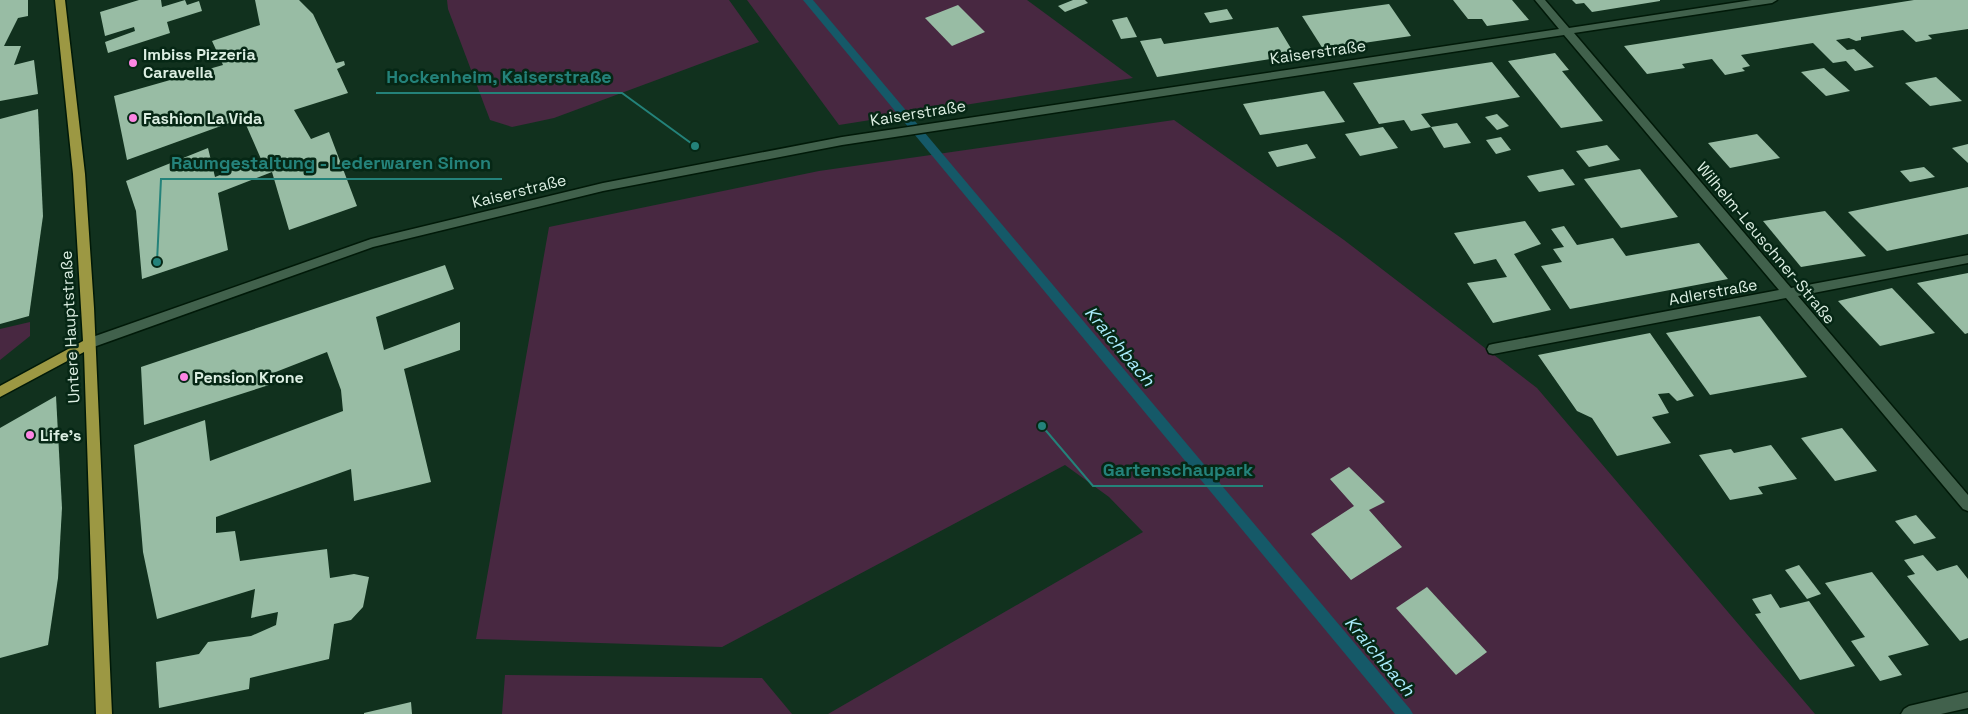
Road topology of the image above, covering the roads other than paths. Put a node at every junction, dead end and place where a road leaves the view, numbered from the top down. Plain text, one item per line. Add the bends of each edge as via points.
1 (60, 0) edge
2 (1540, 0) edge
3 (1772, 0) edge
4 (1567, 32) junction
5 (1968, 259) edge
6 (1788, 294) junction
7 (88, 344) junction
8 (1493, 349) dead end
9 (0, 392) edge
10 (1968, 505) edge
11 (1968, 700) edge
12 (104, 714) edge
13 (1909, 714) edge

1 - 7 main road, Untere Hauptstraße via 79,174
2 - 4 street, Wilhelm-Leuschner-Straße
3 - 4 street, Kaiserstraße
4 - 6 street, Wilhelm-Leuschner-Straße
4 - 7 street, Kaiserstraße via 842,141 603,187 371,243
5 - 6 street, Adlerstraße
6 - 8 street, Adlerstraße
6 - 10 street, Wilhelm-Leuschner-Straße
7 - 9 main road
7 - 12 main road, Untere Hauptstraße
11 - 13 street

